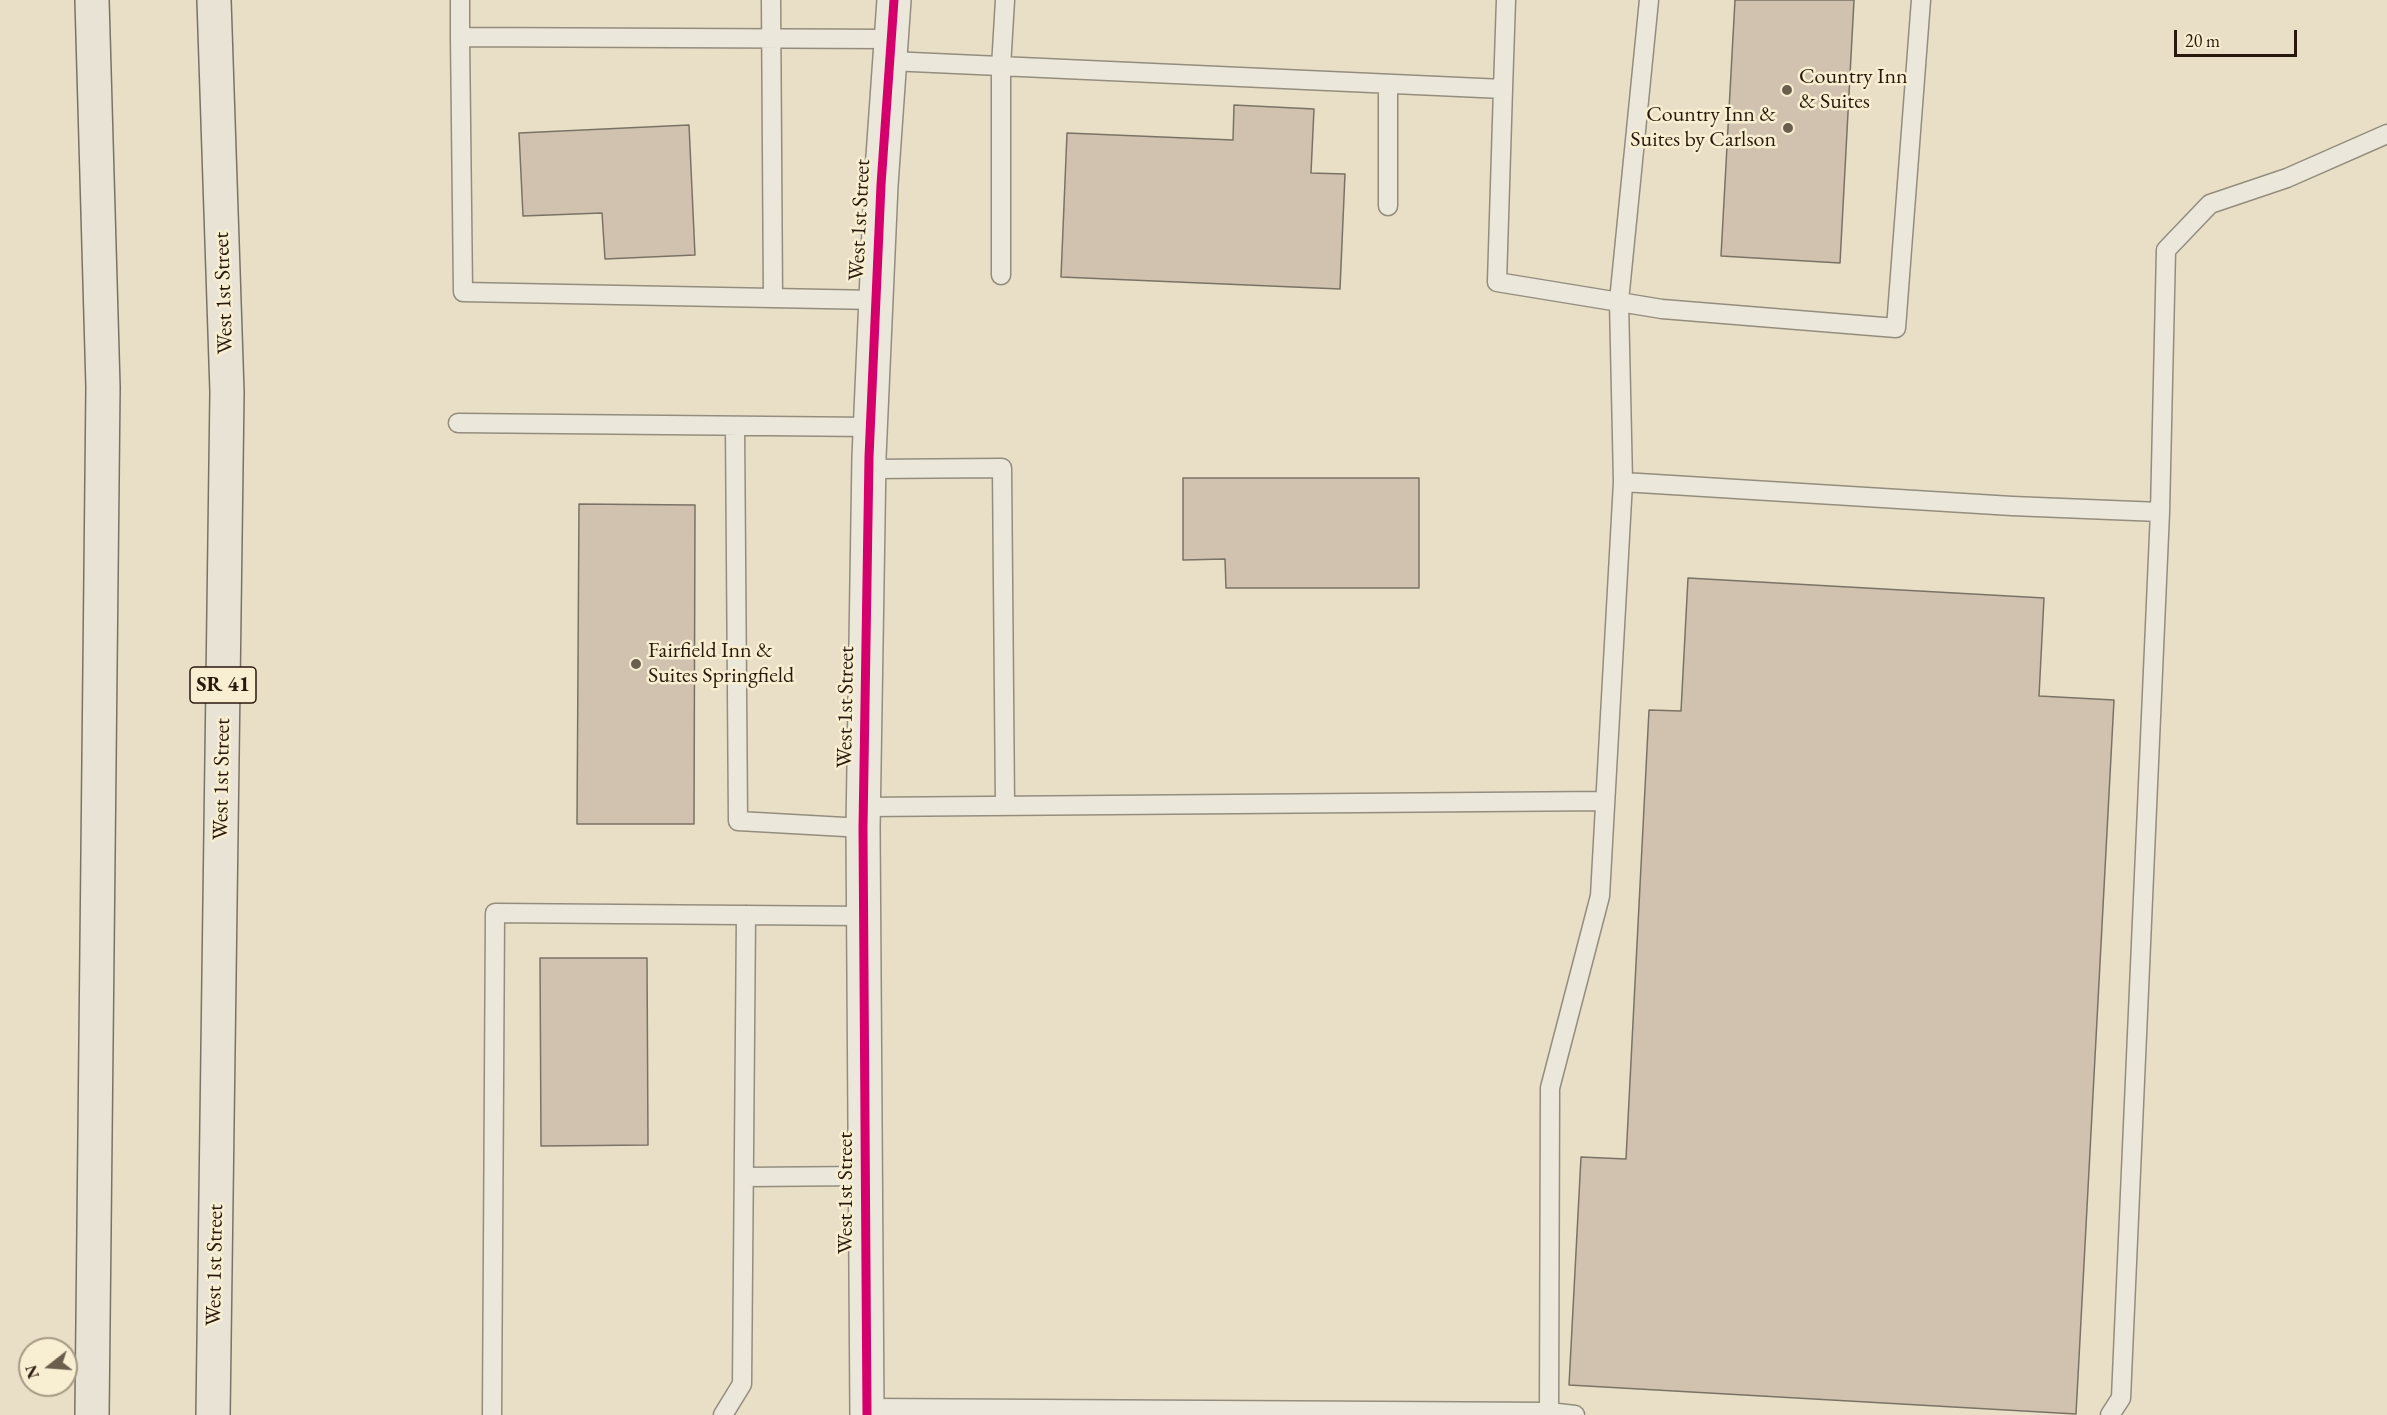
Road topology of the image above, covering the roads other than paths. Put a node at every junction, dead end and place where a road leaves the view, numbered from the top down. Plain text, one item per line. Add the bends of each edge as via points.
1 (92, 0) edge
2 (214, 0) edge
3 (460, 0) edge
4 (771, 0) edge
5 (894, 0) edge
6 (1005, 0) edge
7 (1506, 0) edge
8 (1649, 0) edge
9 (1922, 0) edge
10 (460, 37) junction
11 (771, 39) junction
12 (891, 50) junction
13 (1001, 67) junction
14 (1388, 84) junction
15 (1503, 89) junction
16 (2387, 134) edge
17 (1388, 206) dead end
18 (1001, 275) dead end
19 (773, 298) junction
20 (876, 300) junction
21 (1619, 300) junction
22 (458, 423) dead end
23 (735, 426) junction
24 (871, 427) junction
25 (869, 469) junction
26 (1623, 482) junction
27 (2160, 512) junction
28 (1605, 801) junction
29 (1005, 806) junction
30 (864, 817) junction
31 (747, 915) junction
32 (864, 916) junction
33 (744, 1176) junction
34 (866, 1176) junction
35 (867, 1412) edge
36 (1549, 1413) edge
37 (92, 1415) edge
38 (213, 1415) edge
39 (492, 1415) edge
40 (723, 1415) edge
41 (1575, 1415) edge
42 (2110, 1415) edge

1 - 37 main road via 103,387
2 - 38 main road, West 1st Street / SR 41 via 227,392
3 - 10 lane
4 - 11 lane
5 - 12 street, West 1st Street
6 - 13 lane
7 - 15 lane
8 - 21 lane
9 - 21 lane via 1896,328 1662,309
10 - 11 lane
10 - 19 lane via 463,292
11 - 12 lane
11 - 19 lane
12 - 13 lane
12 - 20 street, West 1st Street
13 - 14 lane
13 - 18 lane
14 - 15 lane
14 - 17 lane
15 - 21 lane via 1497,282
16 - 27 lane via 2287,178 2210,204 2166,250
19 - 20 lane
20 - 24 street, West 1st Street
21 - 26 lane
22 - 23 lane
23 - 24 lane
23 - 30 lane via 738,821
24 - 25 street, West 1st Street
25 - 29 lane via 1002,468
25 - 30 street, West 1st Street
26 - 27 lane
26 - 28 lane
27 - 42 lane via 2121,1398
28 - 29 lane
28 - 36 lane via 1600,896 1550,1088
29 - 30 lane
30 - 32 street, West 1st Street
31 - 32 lane
31 - 33 lane
31 - 39 lane via 495,913
32 - 34 street, West 1st Street
33 - 34 lane
33 - 40 lane via 742,1384
34 - 35 street, West 1st Street
35 - 36 lane
36 - 41 lane

